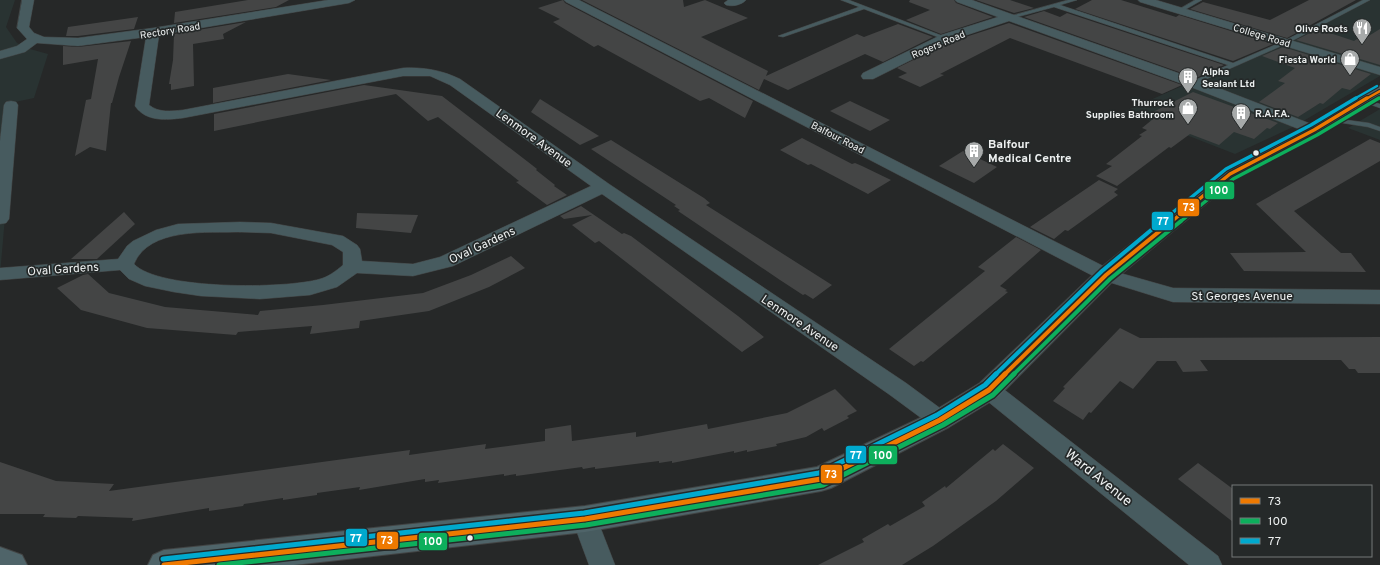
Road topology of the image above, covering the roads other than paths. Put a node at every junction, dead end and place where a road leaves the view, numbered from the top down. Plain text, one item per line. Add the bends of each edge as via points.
1 (28, 0) edge
2 (349, 0) edge
3 (570, 0) edge
4 (844, 0) edge
5 (961, 0) edge
6 (1074, 0) edge
7 (1144, 0) edge
8 (1198, 0) edge
9 (1353, 0) edge
10 (1062, 1) edge
11 (1365, 1) edge
12 (1053, 5) junction
13 (862, 8) junction
14 (1179, 11) junction
15 (1010, 17) junction
16 (153, 32) junction
17 (781, 36) dead end
18 (945, 38) junction
19 (34, 39) junction
20 (1286, 42) junction
21 (0, 55) edge
22 (1233, 65) junction
23 (1380, 71) edge
24 (868, 76) dead end
25 (1193, 83) junction
26 (1375, 98) edge
27 (11, 105) dead end
28 (1323, 125) junction
29 (1380, 129) edge
30 (603, 188) junction
31 (0, 220) edge
32 (125, 264) junction
33 (352, 268) junction
34 (0, 274) edge
35 (1106, 275) junction
36 (1380, 296) edge
37 (989, 390) junction
38 (940, 420) junction
39 (585, 519) junction
40 (0, 562) edge
41 (11, 565) edge
42 (164, 565) edge
43 (602, 565) edge
44 (1209, 565) edge

1 - 19 street via 23,28
2 - 16 street, Rectory Road
3 - 35 street, Balfour Road
4 - 13 lane
5 - 15 street
6 - 10 lane
7 - 14 street, College Road
8 - 14 lane
9 - 11 lane
10 - 12 lane
11 - 20 lane
12 - 15 lane
12 - 22 lane
13 - 17 lane
13 - 18 lane
14 - 20 street, College Road
15 - 18 street, Rogers Road
15 - 25 street
16 - 19 street, Rectory Road via 78,42
16 - 30 street, Lenmore Avenue via 141,102 148,111 162,115 183,114 403,72 432,72 455,82
18 - 24 street, Rogers Road
19 - 21 street via 21,49
20 - 22 lane
20 - 23 street, College Road
22 - 25 lane
25 - 28 street
26 - 28 main road
27 - 31 street
28 - 29 lane via 1369,125
28 - 35 main road via 1230,174
30 - 33 street, Oval Gardens via 446,262 413,270
30 - 38 street, Lenmore Avenue
32 - 33 street via 136,276 157,282 194,288 259,292 294,290 326,284
32 - 33 street via 140,244 169,231 240,227 271,228 337,240 351,249
32 - 34 street, Oval Gardens
35 - 36 street, St Georges Avenue via 1173,295
35 - 37 main road
37 - 38 main road
37 - 44 street, Ward Avenue
38 - 39 main road via 821,479
39 - 42 main road
39 - 43 street
40 - 41 main road

